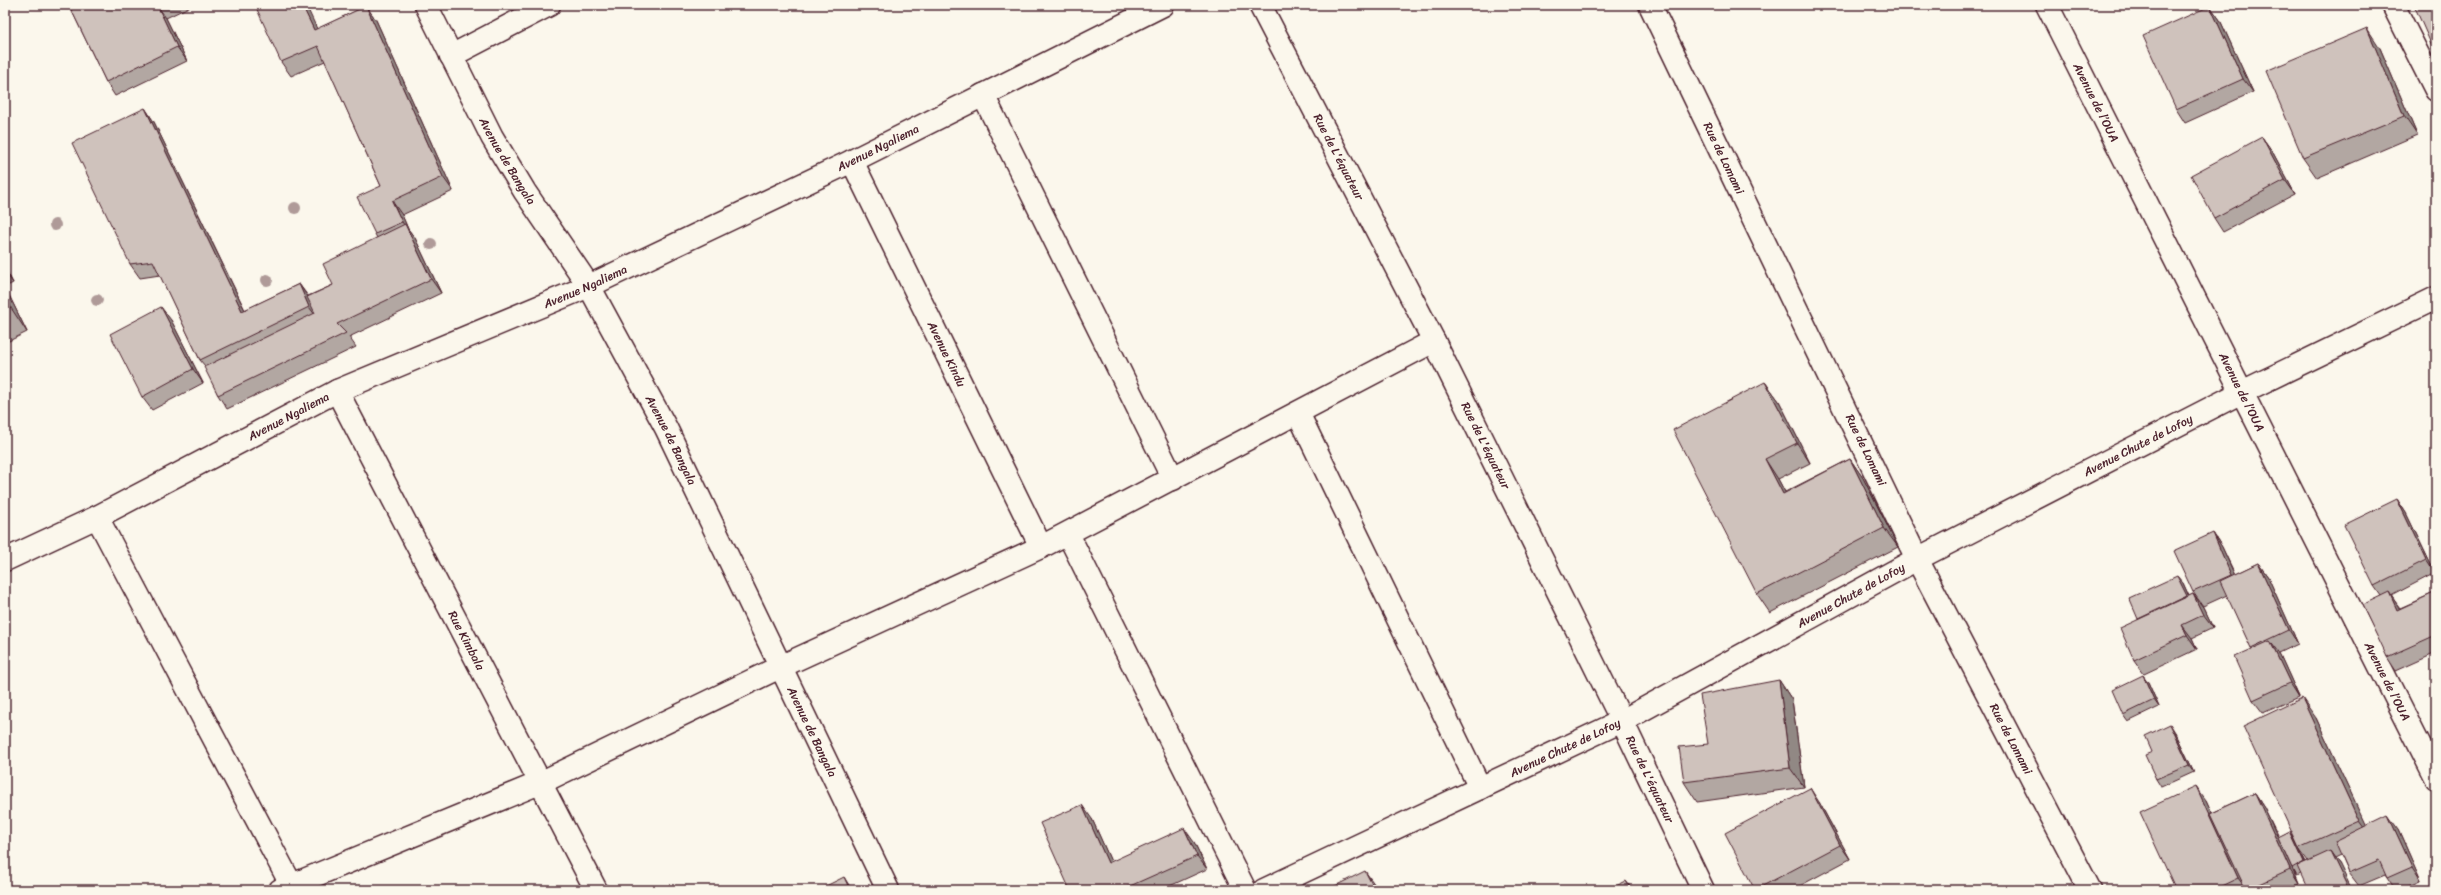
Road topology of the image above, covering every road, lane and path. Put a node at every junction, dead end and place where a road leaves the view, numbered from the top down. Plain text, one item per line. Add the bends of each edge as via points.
1 (426, 5) edge
2 (549, 5) edge
3 (1163, 5) edge
4 (1260, 5) edge
5 (1650, 5) edge
6 (2047, 5) edge
7 (2393, 5) edge
8 (451, 56) junction
9 (2436, 90) edge
10 (983, 95) junction
11 (852, 161) junction
12 (588, 286) junction
13 (2436, 298) edge
14 (1434, 341) junction
15 (337, 391) junction
16 (2242, 392) junction
17 (1298, 413) junction
18 (1173, 479) junction
19 (97, 517) junction
20 (1068, 534) junction
21 (1041, 547) junction
22 (1917, 559) junction
23 (5, 560) edge
24 (782, 666) junction
25 (1622, 721) junction
26 (2436, 778) edge
27 (542, 782) junction
28 (1480, 788) junction
29 (288, 888) edge
30 (596, 890) edge
31 (888, 890) edge
32 (1245, 890) edge
33 (1264, 890) edge
34 (1703, 890) edge
35 (2090, 890) edge

1 - 8 street, Avenue de Bangala
2 - 8 street
3 - 10 street, Avenue Ngaliema
4 - 14 street, Rue de L'équateur
5 - 22 street, Rue de Lomami via 1877,471
6 - 16 street, Avenue de l’OUA
7 - 9 street
8 - 12 street, Avenue de Bangala via 492,137 524,192
10 - 11 street, Avenue Ngaliema
10 - 18 street
11 - 12 street, Avenue Ngaliema
11 - 21 street, Avenue Kindu
12 - 15 street, Avenue Ngaliema
12 - 24 street, Avenue de Bangala via 666,428
13 - 16 street, Avenue Chute de Lofoy
14 - 17 street
14 - 25 street, Rue de L'équateur
15 - 19 street, Avenue Ngaliema
15 - 27 street, Rue Kimbala
16 - 22 street, Avenue Chute de Lofoy
16 - 26 street, Avenue de l’OUA
17 - 18 street
17 - 28 street
18 - 20 street
19 - 23 street, Avenue Ngaliema
19 - 29 street
20 - 21 street
20 - 32 street
21 - 24 street
22 - 25 street, Avenue Chute de Lofoy
22 - 35 street, Rue de Lomami
24 - 27 street
24 - 31 street, Avenue de Bangala
25 - 28 street, Avenue Chute de Lofoy
25 - 34 street, Rue de L'équateur
27 - 29 street
27 - 30 street, Rue Kimbala
28 - 33 street, Avenue Chute de Lofoy

